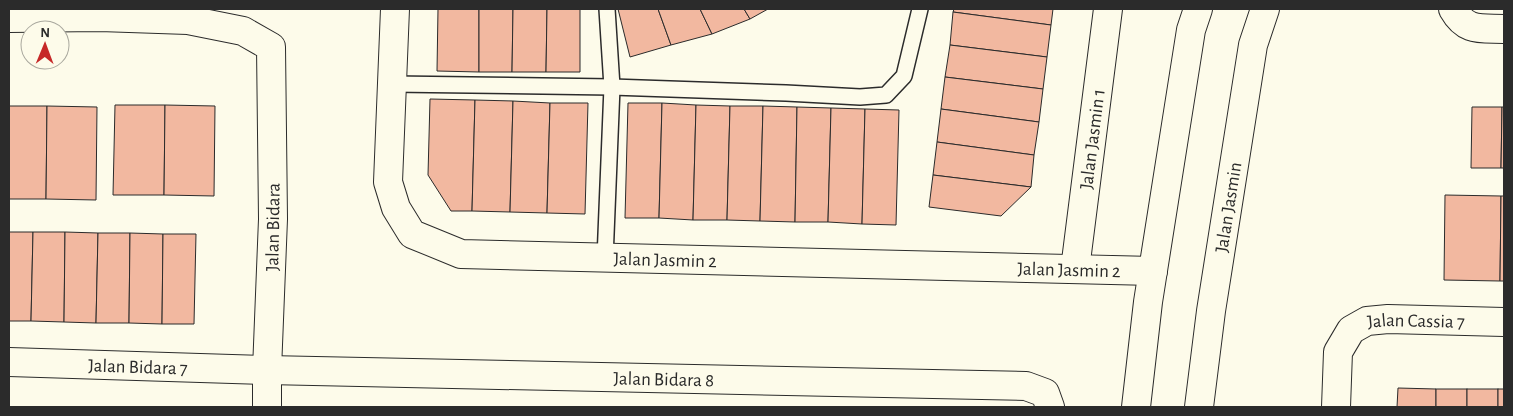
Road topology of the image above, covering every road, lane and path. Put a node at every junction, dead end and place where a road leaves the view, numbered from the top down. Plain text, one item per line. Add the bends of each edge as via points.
1 (395, 9) edge
2 (607, 9) edge
3 (920, 9) edge
4 (1108, 9) edge
5 (1198, 9) edge
6 (1265, 9) edge
7 (1453, 9) edge
8 (9, 18) edge
9 (1504, 29) edge
10 (392, 84) junction
11 (612, 87) junction
12 (606, 258) junction
13 (1075, 269) junction
14 (1154, 271) junction
15 (1504, 322) edge
16 (9, 362) edge
17 (267, 370) junction
18 (267, 407) edge
19 (1050, 407) edge
20 (1136, 407) edge
21 (1200, 407) edge
22 (1336, 407) edge

1 - 10 street, Jalan Jasmin 2
2 - 11 lane
3 - 11 lane via 904,76 886,95 860,97
4 - 13 street, Jalan Jasmin 1
5 - 14 street via 1191,30
6 - 21 street, Jalan Jasmin via 1253,45 1211,311
7 - 9 street via 1459,19 1473,28
8 - 17 street, Jalan Bidara via 188,20 243,31 271,47 273,219
10 - 11 lane
10 - 12 street, Jalan Jasmin 2 via 388,182 396,208 412,234 461,254
11 - 12 lane
12 - 13 street, Jalan Jasmin 2
13 - 14 street, Jalan Jasmin 2
14 - 20 street
15 - 22 street, Jalan Cassia 7 via 1367,321 1351,330 1338,352
16 - 17 street, Jalan Bidara 7
17 - 18 street, Jalan Bidara
17 - 19 street, Jalan Bidara 8 via 1026,386 1045,394

